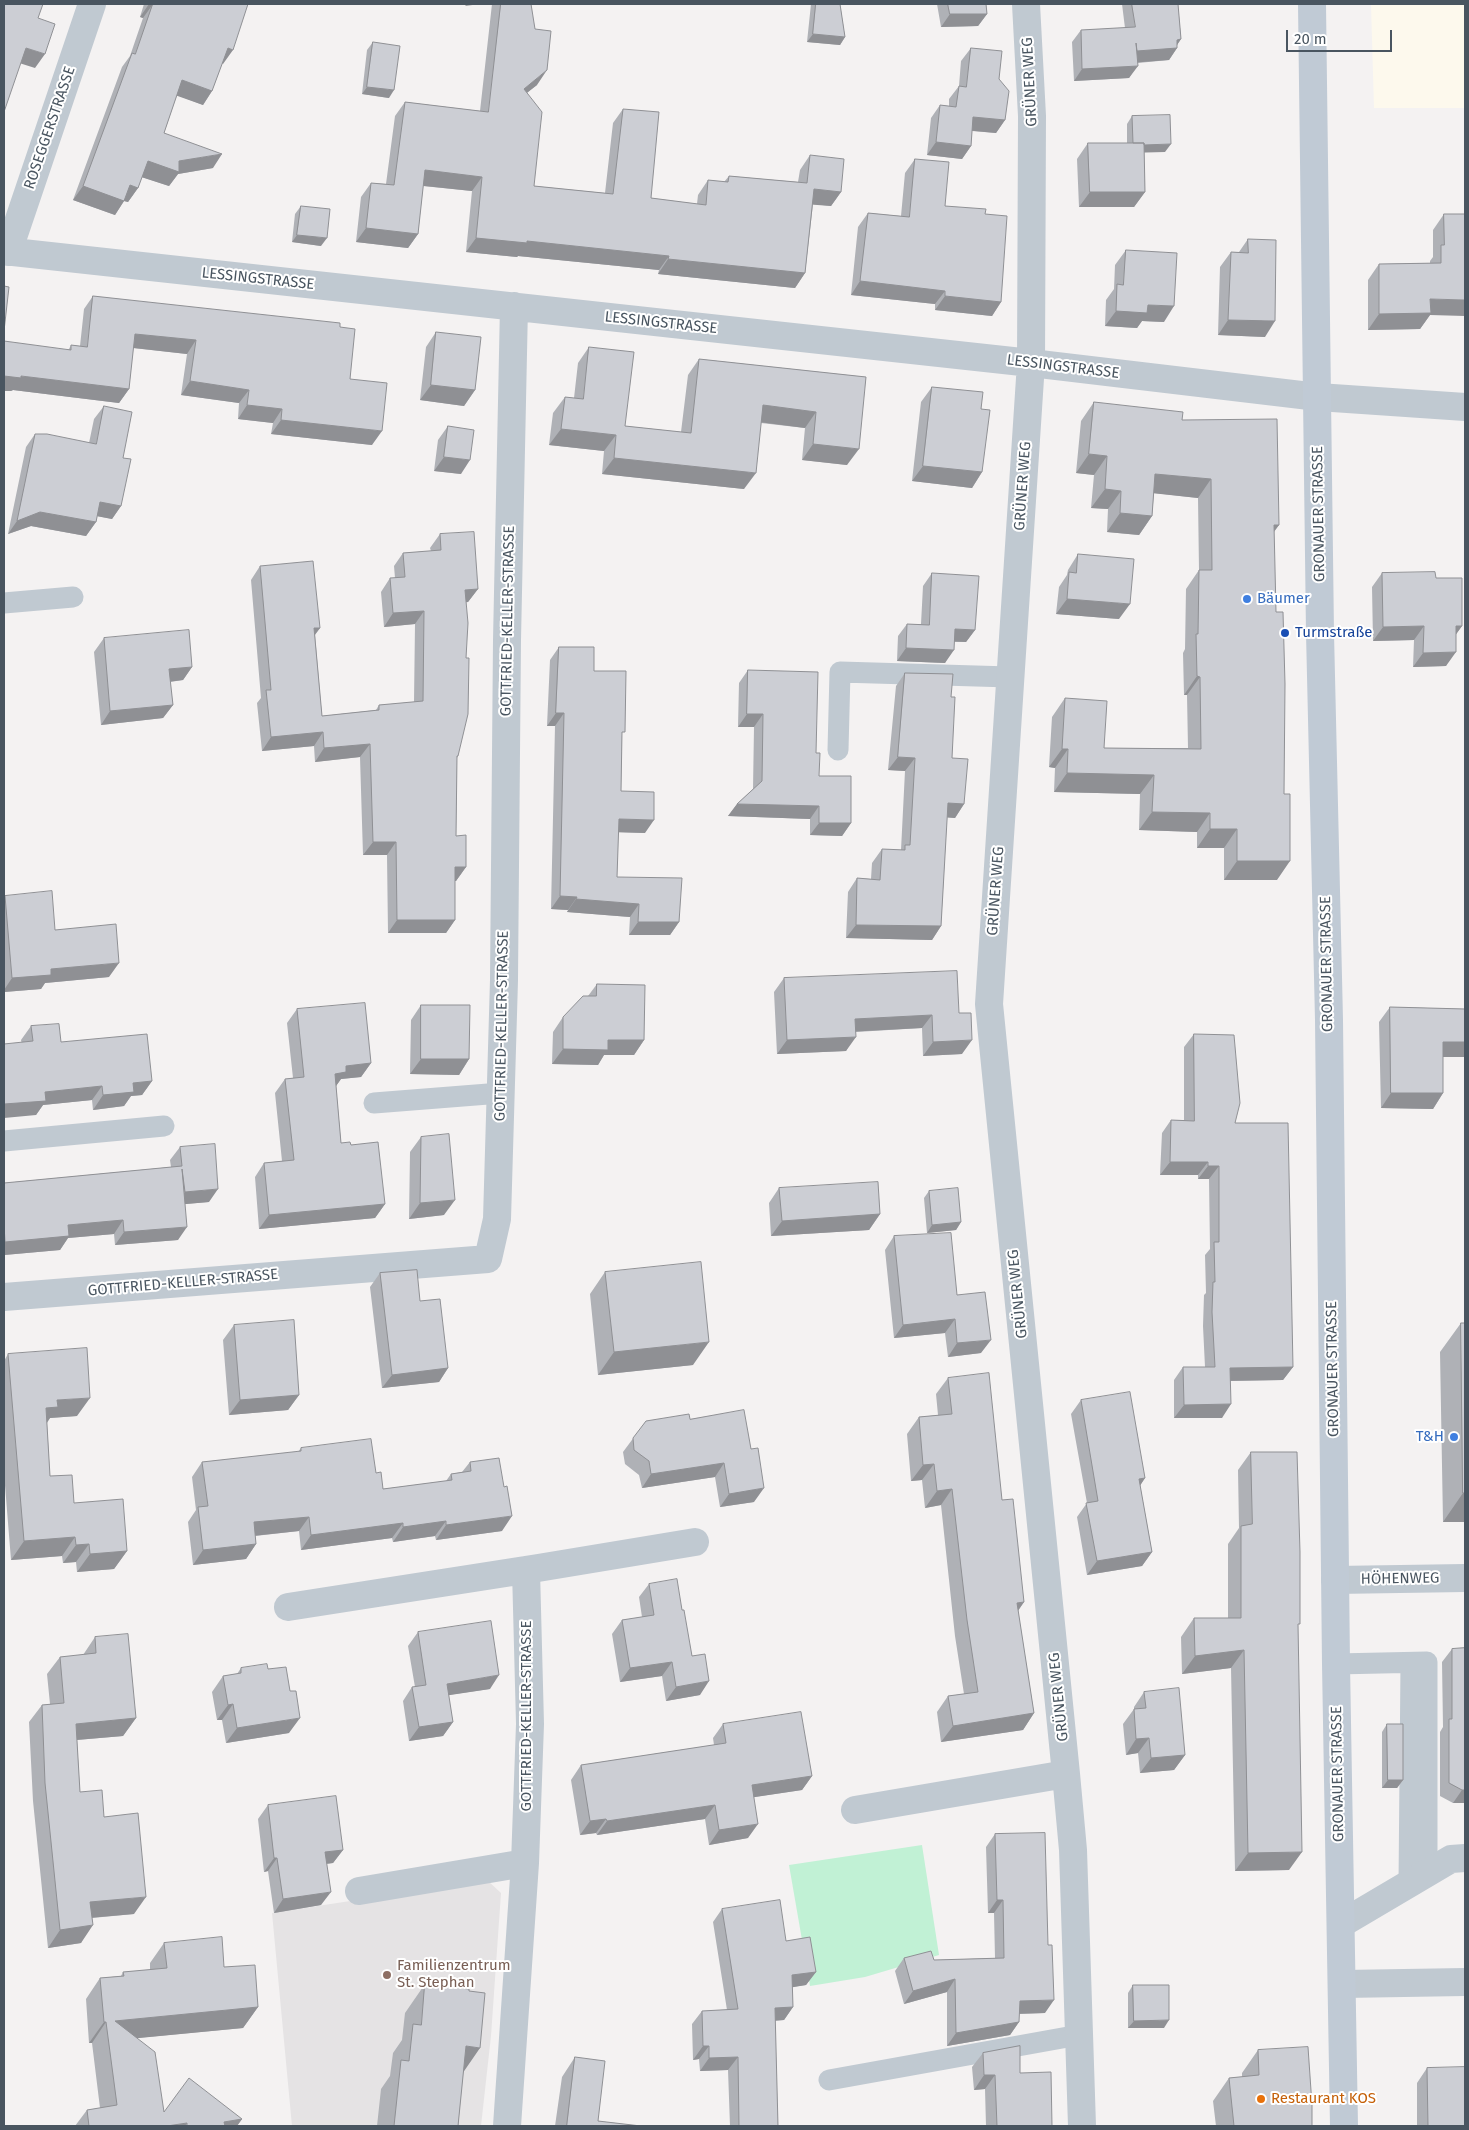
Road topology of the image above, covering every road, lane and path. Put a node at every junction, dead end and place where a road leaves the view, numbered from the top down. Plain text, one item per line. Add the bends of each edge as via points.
1 (92, 4) edge
2 (1026, 4) edge
3 (1312, 4) edge
4 (6, 251) edge
5 (514, 306) junction
6 (1031, 363) junction
7 (1318, 397) junction
8 (1465, 407) edge
9 (73, 597) dead end
10 (4, 603) edge
11 (1010, 677) junction
12 (838, 750) dead end
13 (501, 1092) junction
14 (374, 1103) dead end
15 (164, 1126) dead end
16 (4, 1141) edge
17 (4, 1298) edge
18 (695, 1542) dead end
19 (526, 1570) junction
20 (1465, 1578) edge
21 (1335, 1580) junction
22 (288, 1607) dead end
23 (1336, 1664) junction
24 (1066, 1774) junction
25 (855, 1810) dead end
26 (1465, 1858) edge
27 (525, 1863) junction
28 (1418, 1879) junction
29 (359, 1892) dead end
30 (1341, 1924) junction
31 (1465, 1982) edge
32 (1343, 1984) junction
33 (1079, 2035) junction
34 (830, 2080) dead end
35 (507, 2126) edge
36 (1082, 2126) edge
37 (1344, 2126) edge

1 - 4 street, ROSEGGERSTRASSE
2 - 6 street, GRÜNER WEG via 1032,116
3 - 7 main road, GRONAUER STRASSE
4 - 5 street, LESSINGSTRASSE
5 - 6 street, LESSINGSTRASSE
5 - 13 street, GOTTFRIED-KELLER-STRASSE
6 - 7 street, LESSINGSTRASSE
6 - 11 street, GRÜNER WEG
7 - 8 street
7 - 21 main road, GRONAUER STRASSE
9 - 10 lane
11 - 12 lane via 840,672
11 - 24 street, GRÜNER WEG via 989,1004
13 - 14 lane
13 - 17 street, GOTTFRIED-KELLER-STRASSE via 496,1219 488,1259
15 - 16 lane
18 - 19 street
19 - 22 street
19 - 27 street, GOTTFRIED-KELLER-STRASSE via 530,1724
20 - 21 street, HÖHENWEG
21 - 23 main road, GRONAUER STRASSE
23 - 28 lane via 1411,1663
23 - 30 main road, GRONAUER STRASSE
24 - 25 street
24 - 33 street, GRÜNER WEG via 1073,1850
26 - 28 street via 1451,1859
27 - 29 street
27 - 35 street, GOTTFRIED-KELLER-STRASSE
28 - 30 street
30 - 32 main road, GRONAUER STRASSE
31 - 32 street
32 - 37 main road, GRONAUER STRASSE
33 - 34 lane
33 - 36 street, GRÜNER WEG

